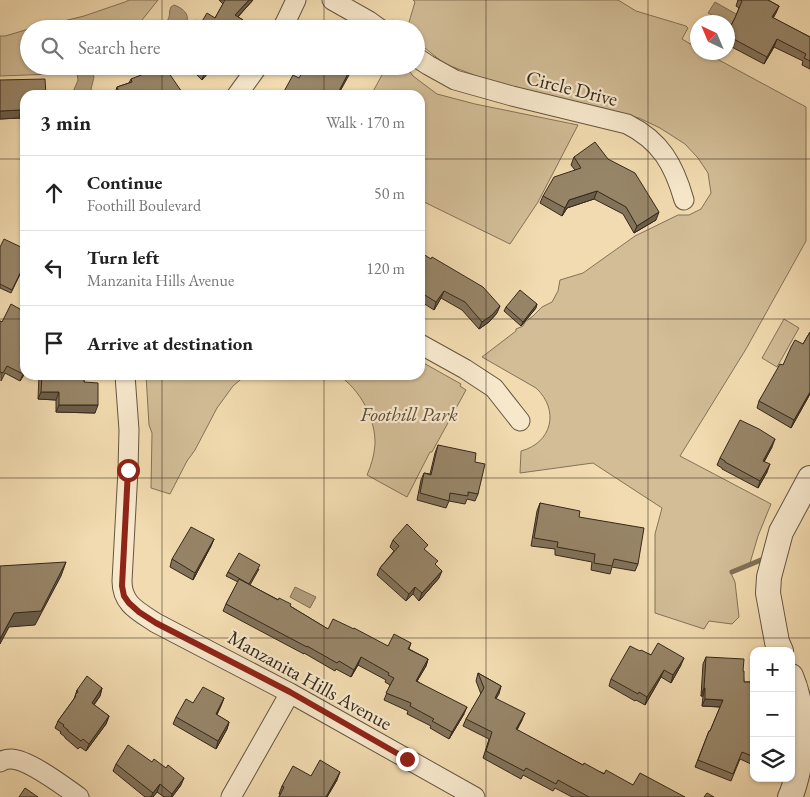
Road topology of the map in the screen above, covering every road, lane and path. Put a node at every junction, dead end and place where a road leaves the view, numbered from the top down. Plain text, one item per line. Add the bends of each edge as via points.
1 (296, 0) edge
2 (332, 0) edge
3 (287, 20) edge
4 (367, 20) edge
5 (425, 64) edge
6 (251, 75) edge
7 (241, 90) edge
8 (684, 200) dead end
9 (425, 347) edge
10 (125, 380) edge
11 (520, 421) dead end
12 (810, 478) edge
13 (779, 647) edge
14 (795, 686) edge
15 (290, 692) junction
16 (5, 760) edge
17 (79, 797) edge
18 (231, 797) edge
19 (475, 797) edge
20 (790, 797) edge

1 - 3 street
2 - 4 street
5 - 8 street, Circle Drive via 455,80 635,128 665,155
6 - 7 street
9 - 11 street via 494,388
10 - 15 street, Manzanita Hills Avenue via 129,430 122,581 127,600 156,623
12 - 13 street via 782,532 770,577 768,593
14 - 20 street via 803,734 797,776
15 - 18 street
15 - 19 street, Manzanita Hills Avenue
16 - 17 street via 20,760

